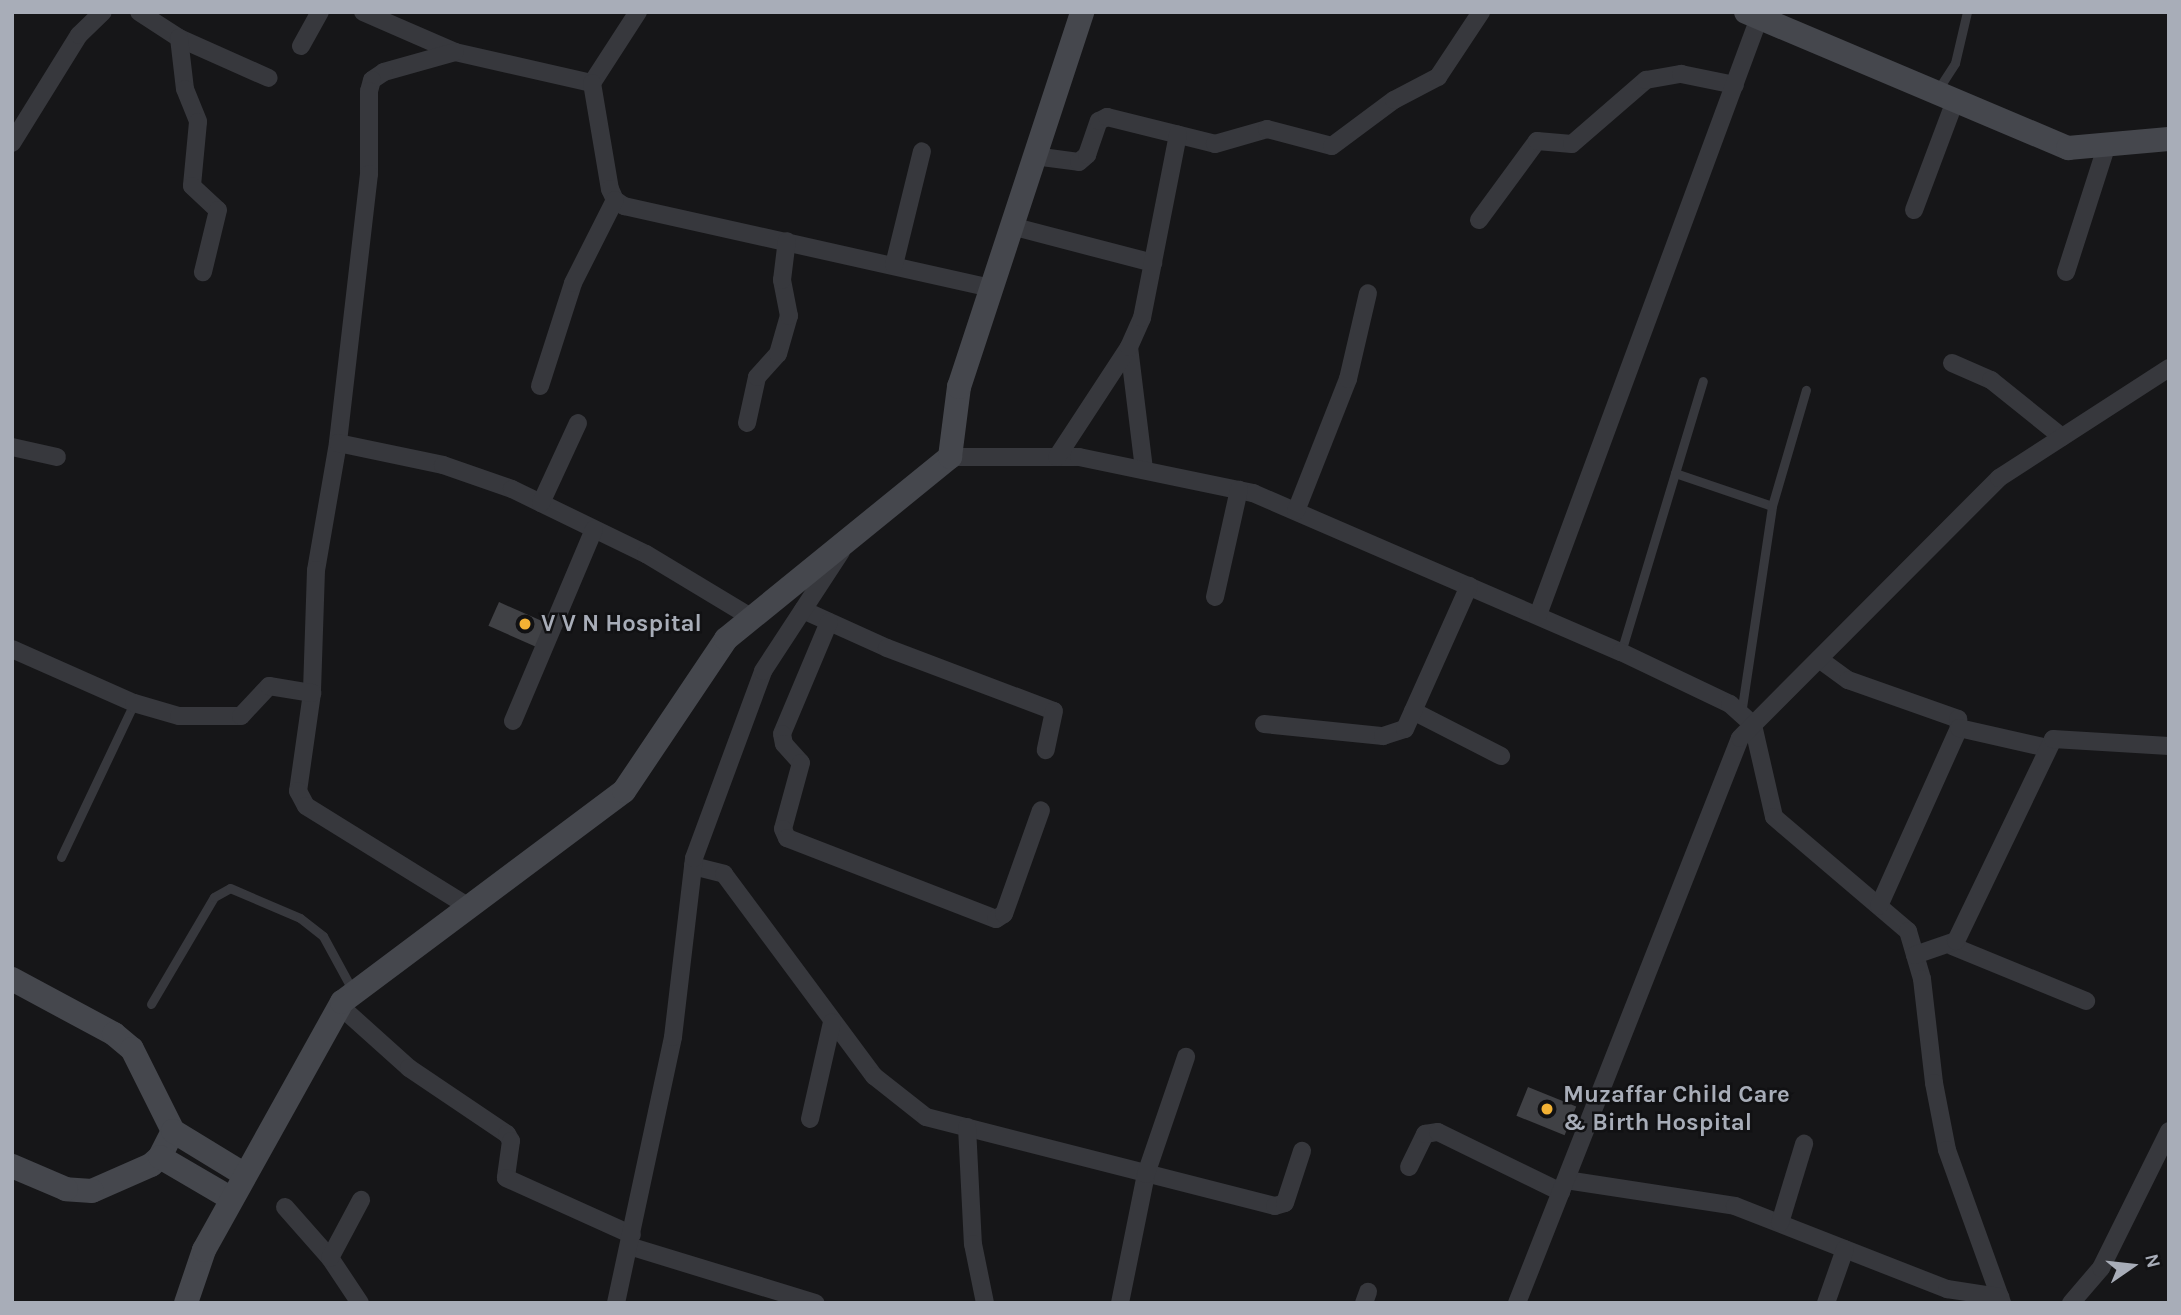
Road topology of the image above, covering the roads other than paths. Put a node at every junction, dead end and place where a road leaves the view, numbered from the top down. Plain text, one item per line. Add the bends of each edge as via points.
1 (103, 12) edge
2 (139, 12) edge
3 (320, 12) edge
4 (363, 12) edge
5 (638, 12) edge
6 (1082, 12) edge
7 (1481, 12) edge
8 (1967, 12) edge
9 (1753, 15) edge
10 (179, 38) junction
11 (301, 46) dead end
12 (455, 51) junction
13 (269, 78) dead end
14 (592, 83) junction
15 (1735, 85) junction
16 (1946, 97) junction
17 (1178, 134) junction
18 (2169, 139) edge
19 (12, 143) edge
20 (2107, 144) junction
21 (922, 151) dead end
22 (1034, 156) junction
23 (615, 200) junction
24 (1914, 210) dead end
25 (1479, 220) dead end
26 (1012, 226) junction
27 (787, 241) junction
28 (1153, 263) junction
29 (894, 265) junction
30 (203, 272) dead end
31 (2066, 272) dead end
32 (991, 288) junction
33 (1368, 293) dead end
34 (1129, 347) junction
35 (1952, 363) dead end
36 (2169, 368) edge
37 (1703, 381) dead end
38 (540, 386) dead end
39 (1806, 390) dead end
40 (578, 423) dead end
41 (747, 423) dead end
42 (2063, 437) junction
43 (338, 443) junction
44 (12, 447) edge
45 (57, 457) dead end
46 (950, 457) junction
47 (1057, 457) junction
48 (1144, 470) junction
49 (1675, 473) junction
50 (1239, 490) junction
51 (541, 503) junction
52 (1772, 506) junction
53 (1296, 511) junction
54 (594, 529) junction
55 (850, 538) junction
56 (1469, 586) junction
57 (1215, 597) dead end
58 (803, 610) junction
59 (1538, 615) junction
60 (752, 618) junction
61 (829, 622) junction
62 (12, 649) edge
63 (1621, 652) junction
64 (1819, 659) junction
65 (312, 693) junction
66 (134, 703) junction
67 (1413, 711) junction
68 (1747, 720) junction
69 (513, 721) dead end
70 (1264, 724) dead end
71 (1959, 729) junction
72 (2169, 746) edge
73 (2048, 748) junction
74 (1046, 750) dead end
75 (1501, 756) dead end
76 (1041, 810) dead end
77 (61, 857) dead end
78 (694, 866) junction
79 (1879, 906) junction
80 (469, 907) junction
81 (1952, 946) junction
82 (1915, 955) junction
83 (12, 979) edge
84 (347, 1000) junction
85 (2086, 1001) dead end
86 (151, 1004) dead end
87 (832, 1023) junction
88 (1186, 1057) dead end
89 (810, 1119) dead end
90 (967, 1127) junction
91 (173, 1131) junction
92 (2169, 1131) edge
93 (1804, 1144) dead end
94 (1302, 1150) dead end
95 (160, 1157) junction
96 (12, 1166) edge
97 (1409, 1167) dead end
98 (1146, 1174) junction
99 (245, 1175) junction
100 (1563, 1186) junction
101 (232, 1199) junction
102 (361, 1200) dead end
103 (285, 1206) dead end
104 (1780, 1223) junction
105 (630, 1241) junction
106 (1845, 1249) junction
107 (330, 1258) junction
108 (2001, 1300) edge
109 (186, 1303) edge
110 (360, 1303) edge
111 (616, 1303) edge
112 (815, 1303) edge
113 (985, 1303) edge
114 (1120, 1303) edge
115 (1517, 1303) edge
116 (1826, 1303) edge
117 (2071, 1303) edge

1 - 19 street via 79,35
2 - 10 street
3 - 11 street
4 - 12 street
5 - 14 street
6 - 22 street
7 - 17 street via 1438,78 1395,100 1339,144 1325,145 1267,128 1215,144
8 - 16 lane
9 - 15 street
9 - 16 street
10 - 13 street
10 - 30 street via 185,89 198,122 192,186 218,209
12 - 14 street
12 - 43 street via 384,72 372,80 369,174
14 - 23 street
15 - 25 street via 1681,74 1646,80 1572,144 1562,147 1537,141
15 - 59 street
16 - 20 street via 2068,148
16 - 24 street
17 - 22 street via 1107,117 1099,121 1083,160 1074,163
17 - 28 street
18 - 20 street
20 - 31 street
21 - 29 street
22 - 26 street
23 - 27 street via 624,206
23 - 38 street via 573,283
26 - 28 street
26 - 32 street
27 - 29 street
27 - 41 street via 782,280 789,316 778,354 757,377
28 - 34 street via 1142,317
29 - 32 street
32 - 46 street via 959,387
33 - 53 street via 1349,379
34 - 47 street
34 - 48 street
35 - 42 street via 1991,380
36 - 42 street
37 - 49 lane
39 - 52 lane
40 - 51 street
42 - 64 street via 1999,478
43 - 51 street via 443,465
43 - 65 street via 316,570
44 - 45 street
46 - 47 street
46 - 55 street
47 - 48 street
48 - 50 street
49 - 52 lane
49 - 63 lane
50 - 53 street
50 - 57 street
51 - 54 street
52 - 68 lane
53 - 56 street
54 - 60 street
54 - 69 street
55 - 58 street
55 - 60 street
56 - 59 street
56 - 67 street
58 - 61 street
58 - 78 street via 763,671
59 - 63 street
60 - 80 street via 726,639 624,791
61 - 74 street via 1054,711
61 - 76 street via 782,734 784,744 801,763 783,829 787,838 996,919 1004,914
62 - 66 street
63 - 68 street via 1730,704
64 - 68 street
64 - 71 street via 1848,680 1955,715
65 - 66 street via 269,686 249,710 232,718 179,716
65 - 80 street via 298,791 306,806
66 - 77 lane
67 - 70 street via 1405,729 1383,736
67 - 75 street
68 - 79 street via 1774,817
68 - 100 street
71 - 73 street
71 - 79 street
72 - 73 street via 2053,739
73 - 81 street
78 - 87 street via 713,868 734,884
78 - 105 street via 673,1037
79 - 82 street via 1908,931
80 - 84 street
81 - 82 street
81 - 85 street
82 - 108 street via 1948,1150
83 - 91 street via 114,1034 132,1049
84 - 86 lane via 323,936 300,918 230,888 214,897
84 - 99 street
84 - 105 street via 409,1068 507,1135 511,1141 506,1178
87 - 89 street
87 - 90 street via 899,1100 926,1117
88 - 98 street
90 - 98 street
90 - 113 street via 973,1244
91 - 95 street
91 - 99 street
92 - 117 street via 2101,1268
93 - 104 street
94 - 98 street via 1284,1203 1275,1206
95 - 96 street via 114,1185 92,1191 66,1189
95 - 101 street
97 - 100 street via 1425,1135 1438,1132
98 - 114 street
99 - 101 street
100 - 104 street via 1696,1197
100 - 115 street
101 - 109 street via 204,1250
102 - 107 street
103 - 107 street
104 - 106 street
105 - 111 street
105 - 112 street
106 - 108 street via 1947,1289
106 - 116 street
107 - 110 street

